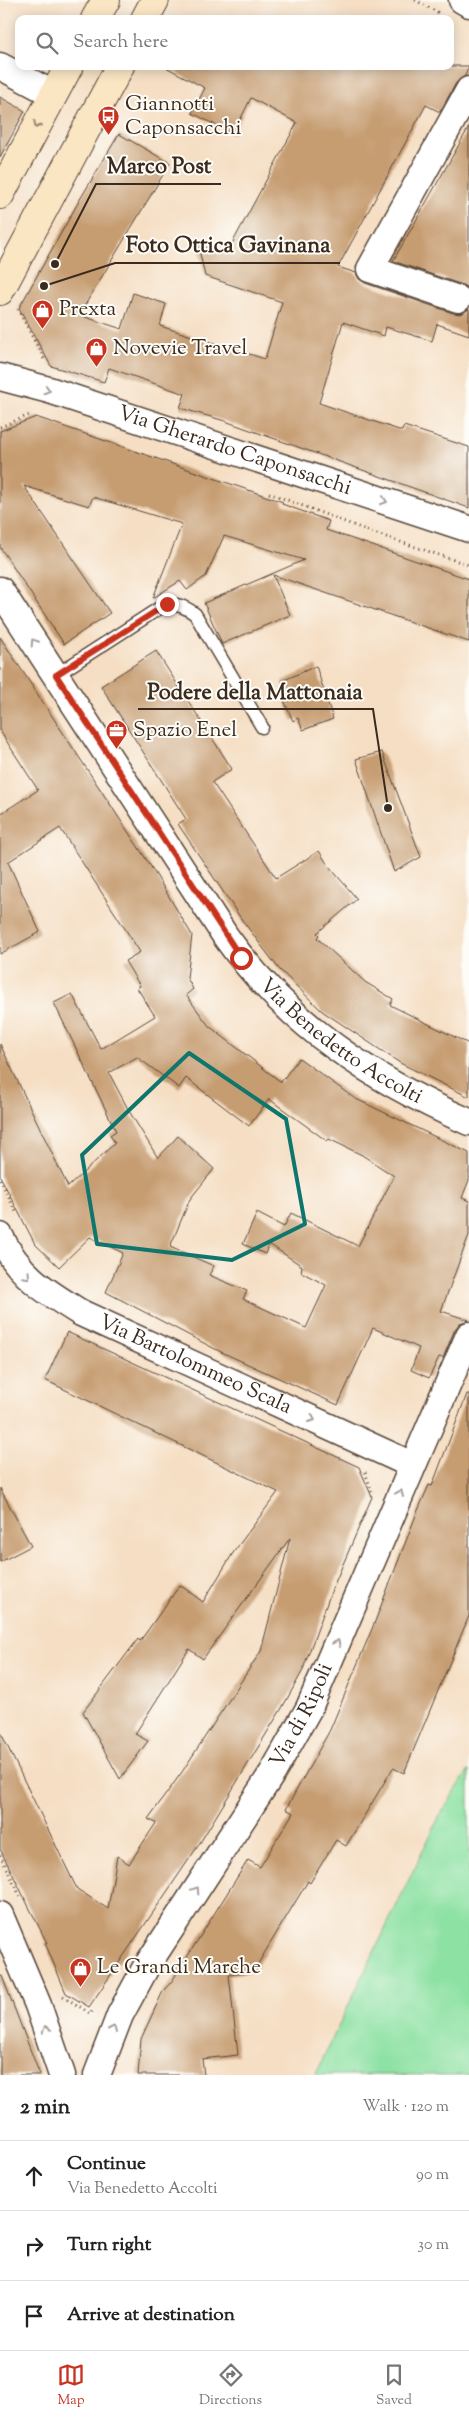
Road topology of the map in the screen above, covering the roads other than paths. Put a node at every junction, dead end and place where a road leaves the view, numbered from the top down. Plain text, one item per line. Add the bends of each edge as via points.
1 (106, 0) edge
2 (156, 0) edge
3 (462, 0) edge
4 (469, 4) edge
5 (97, 15) edge
6 (148, 15) edge
7 (0, 66) edge
8 (67, 70) edge
9 (118, 70) edge
10 (469, 90) edge
11 (53, 94) junction
12 (0, 195) edge
13 (10, 296) edge
14 (458, 299) dead end
15 (0, 377) edge
16 (469, 528) edge
17 (0, 590) edge
18 (56, 675) junction
19 (262, 728) dead end
20 (469, 1122) edge
21 (10, 1229) edge
22 (469, 1335) edge
23 (412, 1465) junction
24 (0, 1915) edge
25 (62, 2075) edge
26 (97, 2075) edge

1 - 5 street
2 - 6 street
3 - 4 street
7 - 11 street
8 - 11 street
9 - 13 street
10 - 14 street via 370,269
11 -> 12 street
15 -> 16 street, Via Gherardo Caponsacchi via 49,390
18 -> 17 street, Via Benedetto Accolti
18 - 19 lane via 158,608 177,604 195,614
18 - 20 street, Via Benedetto Accolti via 226,937 256,977 292,1014 362,1066 433,1106
21 -> 23 street, Via Bartolommeo Scala via 14,1260 34,1283 81,1313
22 - 23 street, Via di Ripoli
26 -> 23 street, Via di Ripoli via 110,2036 138,1979 273,1772 305,1716
25 -> 24 street via 38,2005

